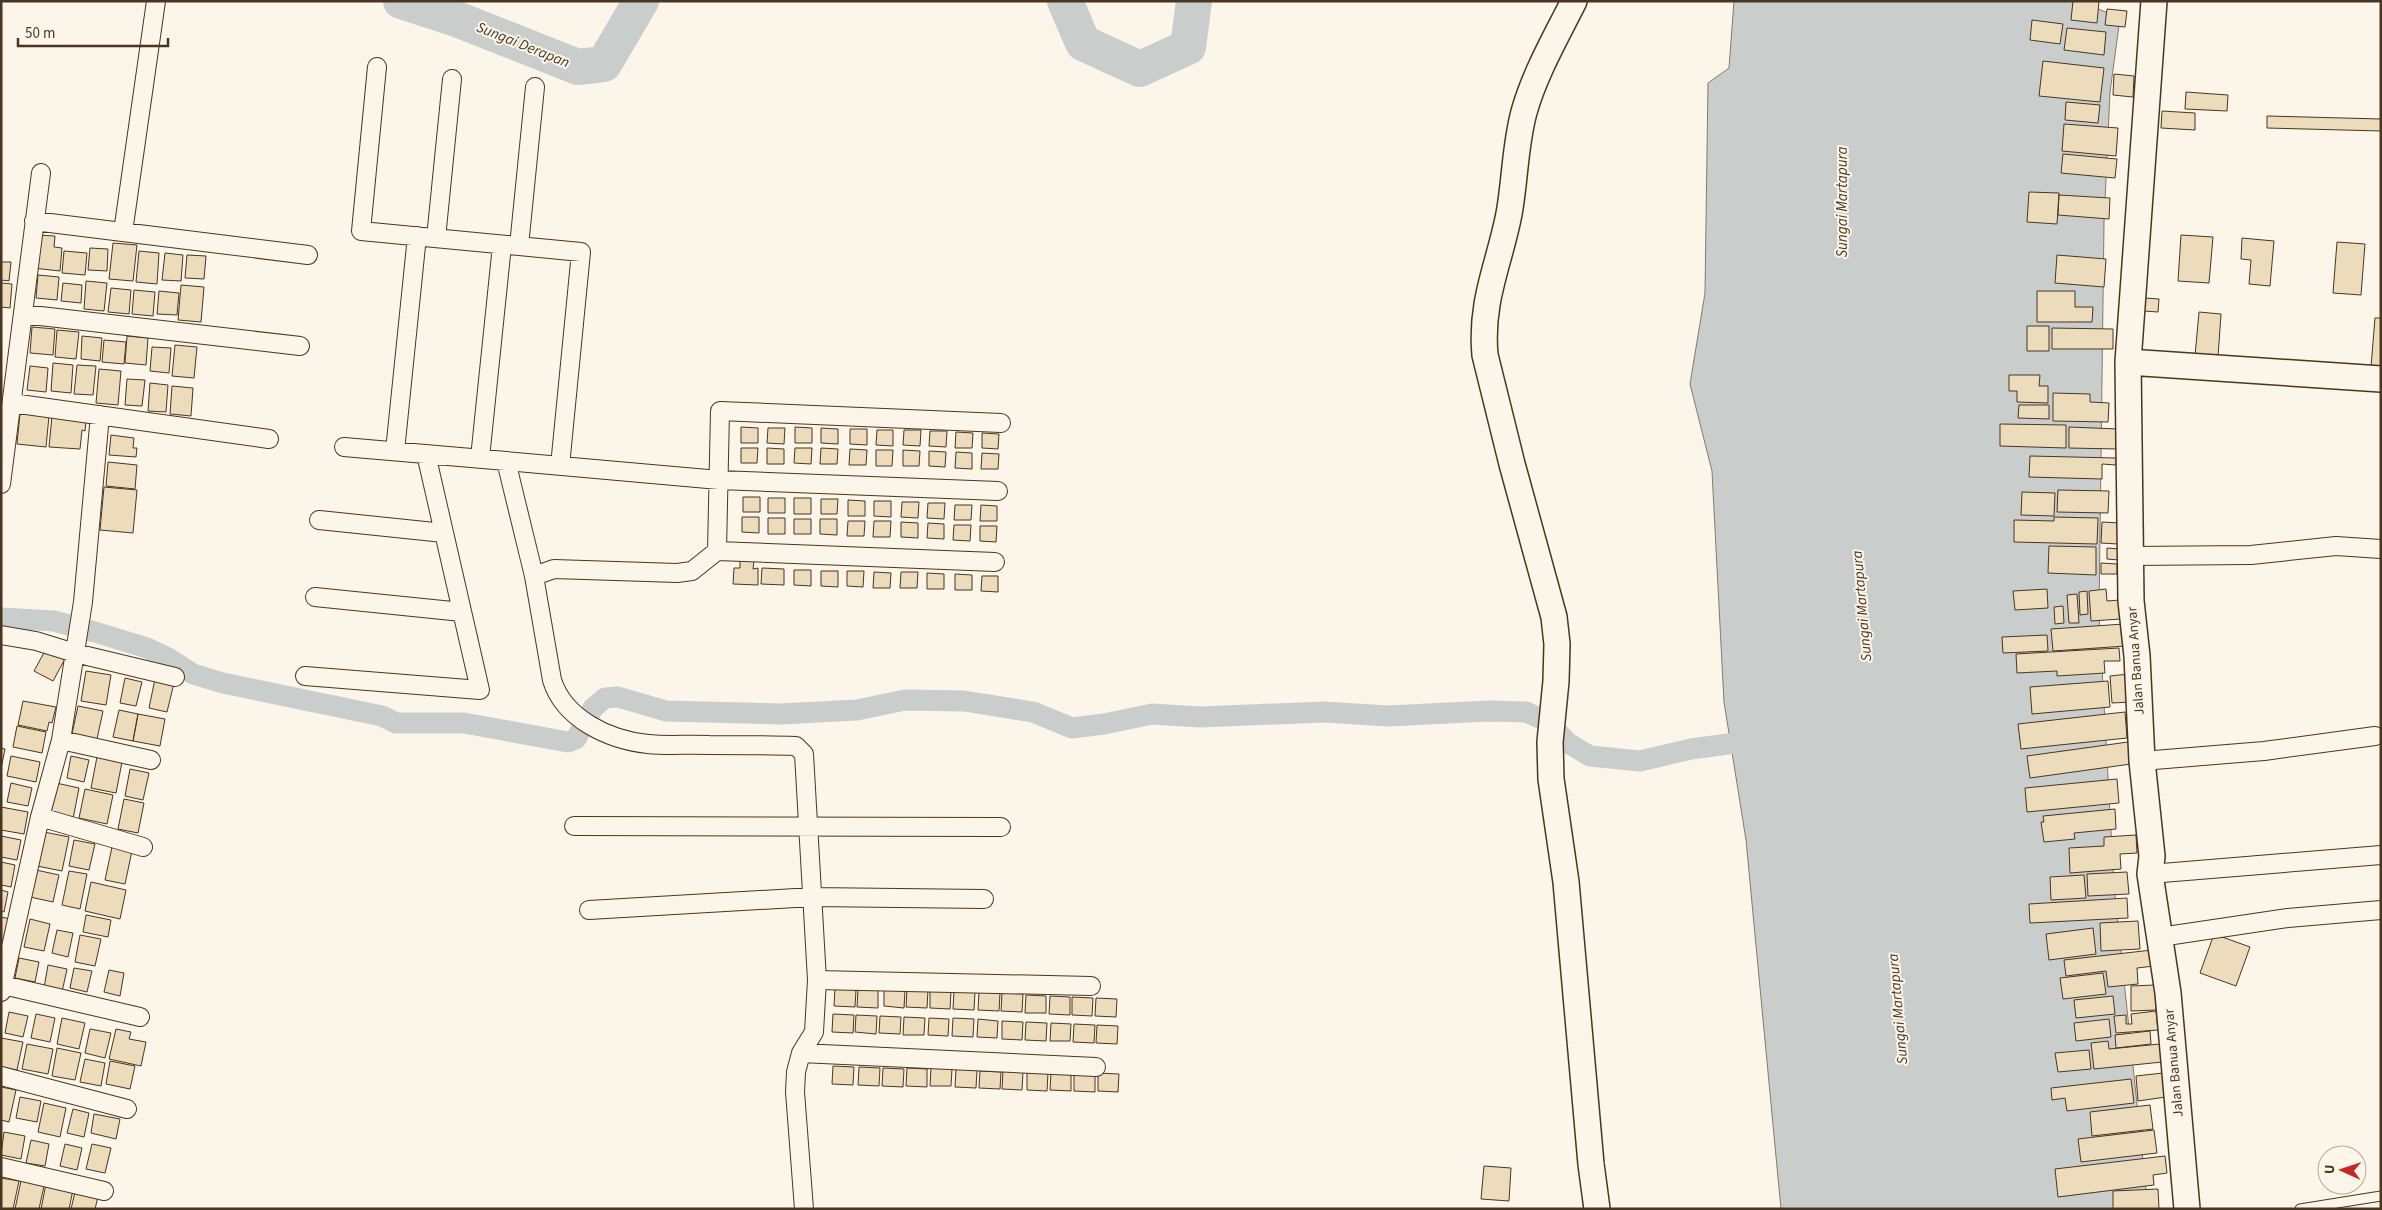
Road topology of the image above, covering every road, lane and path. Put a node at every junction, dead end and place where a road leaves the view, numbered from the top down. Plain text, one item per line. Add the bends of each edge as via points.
1 (156, 1) edge
2 (1574, 1) edge
3 (2154, 1) edge
4 (377, 67) dead end
5 (452, 79) dead end
6 (535, 88) dead end
7 (41, 172) dead end
8 (34, 221) junction
9 (123, 232) junction
10 (417, 236) junction
11 (436, 238) junction
12 (510, 245) junction
13 (308, 255) dead end
14 (23, 314) junction
15 (300, 346) dead end
16 (2128, 362) junction
17 (2381, 379) edge
18 (12, 403) junction
19 (100, 415) junction
20 (1001, 423) dead end
21 (268, 438) dead end
22 (344, 447) dead end
23 (395, 451) junction
24 (426, 454) junction
25 (480, 458) junction
26 (506, 461) junction
27 (560, 466) junction
28 (719, 480) junction
29 (1, 484) edge
30 (998, 491) dead end
31 (319, 520) dead end
32 (444, 533) junction
33 (2381, 549) edge
34 (717, 550) junction
35 (2130, 556) junction
36 (995, 562) dead end
37 (534, 576) junction
38 (315, 596) dead end
39 (462, 612) junction
40 (1, 635) edge
41 (75, 653) junction
42 (305, 676) dead end
43 (175, 677) dead end
44 (2375, 736) dead end
45 (61, 740) junction
46 (151, 760) dead end
47 (2142, 761) junction
48 (40, 817) junction
49 (808, 825) junction
50 (574, 826) dead end
51 (1001, 827) dead end
52 (143, 847) dead end
53 (2381, 855) edge
54 (2150, 874) junction
55 (812, 898) junction
56 (984, 899) dead end
57 (589, 910) dead end
58 (2381, 910) edge
59 (2160, 937) junction
60 (816, 980) junction
61 (1091, 986) dead end
62 (2, 989) edge
63 (140, 1017) dead end
64 (801, 1053) junction
65 (1096, 1067) dead end
66 (1, 1076) edge
67 (127, 1109) dead end
68 (1, 1167) edge
69 (104, 1190) dead end
70 (2381, 1196) edge
71 (804, 1209) edge
72 (1597, 1209) edge
73 (2187, 1209) edge
74 (2300, 1209) edge

1 - 9 street
2 - 72 street via 1523,114 1508,214 1490,283 1483,339 1512,464 1554,617 1556,681 1550,779 1565,874
3 - 16 street, Jalan Banua Anyar
4 - 10 street via 361,231
5 - 11 street
6 - 12 street
7 - 8 street
8 - 9 street
8 - 14 street
9 - 13 street
10 - 11 street
10 - 23 street
11 - 12 street
12 - 25 street
12 - 27 street via 580,252
14 - 15 street
14 - 18 street
16 - 17 street
16 - 35 street, Jalan Banua Anyar
18 - 19 street
18 - 29 street
19 - 21 street
19 - 41 street via 83,602
20 - 28 street via 720,411
22 - 23 street
23 - 24 street
24 - 25 street
24 - 32 street
25 - 26 street
26 - 27 street
26 - 37 street
27 - 28 street
28 - 30 street
28 - 34 street
31 - 32 street
32 - 39 street
33 - 35 street via 2336,546 2251,554
34 - 36 street
34 - 37 street via 692,571 554,570
35 - 47 street, Jalan Banua Anyar
37 - 49 street via 556,692 578,718 614,737 647,744 796,746 804,754
38 - 39 street
39 - 42 street via 480,690
40 - 41 street
41 - 43 street
41 - 45 street
44 - 47 street via 2264,751
45 - 46 street
45 - 48 street
47 - 54 street, Jalan Banua Anyar via 2152,856
48 - 52 street
48 - 62 street
49 - 50 street
49 - 51 street
49 - 55 street
53 - 54 street
54 - 59 street, Jalan Banua Anyar
55 - 56 street
55 - 57 street
55 - 60 street
58 - 59 street via 2288,918
59 - 73 street, Jalan Banua Anyar
60 - 61 street
60 - 64 street via 814,1032
62 - 63 street
64 - 65 street
64 - 71 street via 795,1092
66 - 67 street
68 - 69 street
70 - 74 lane

